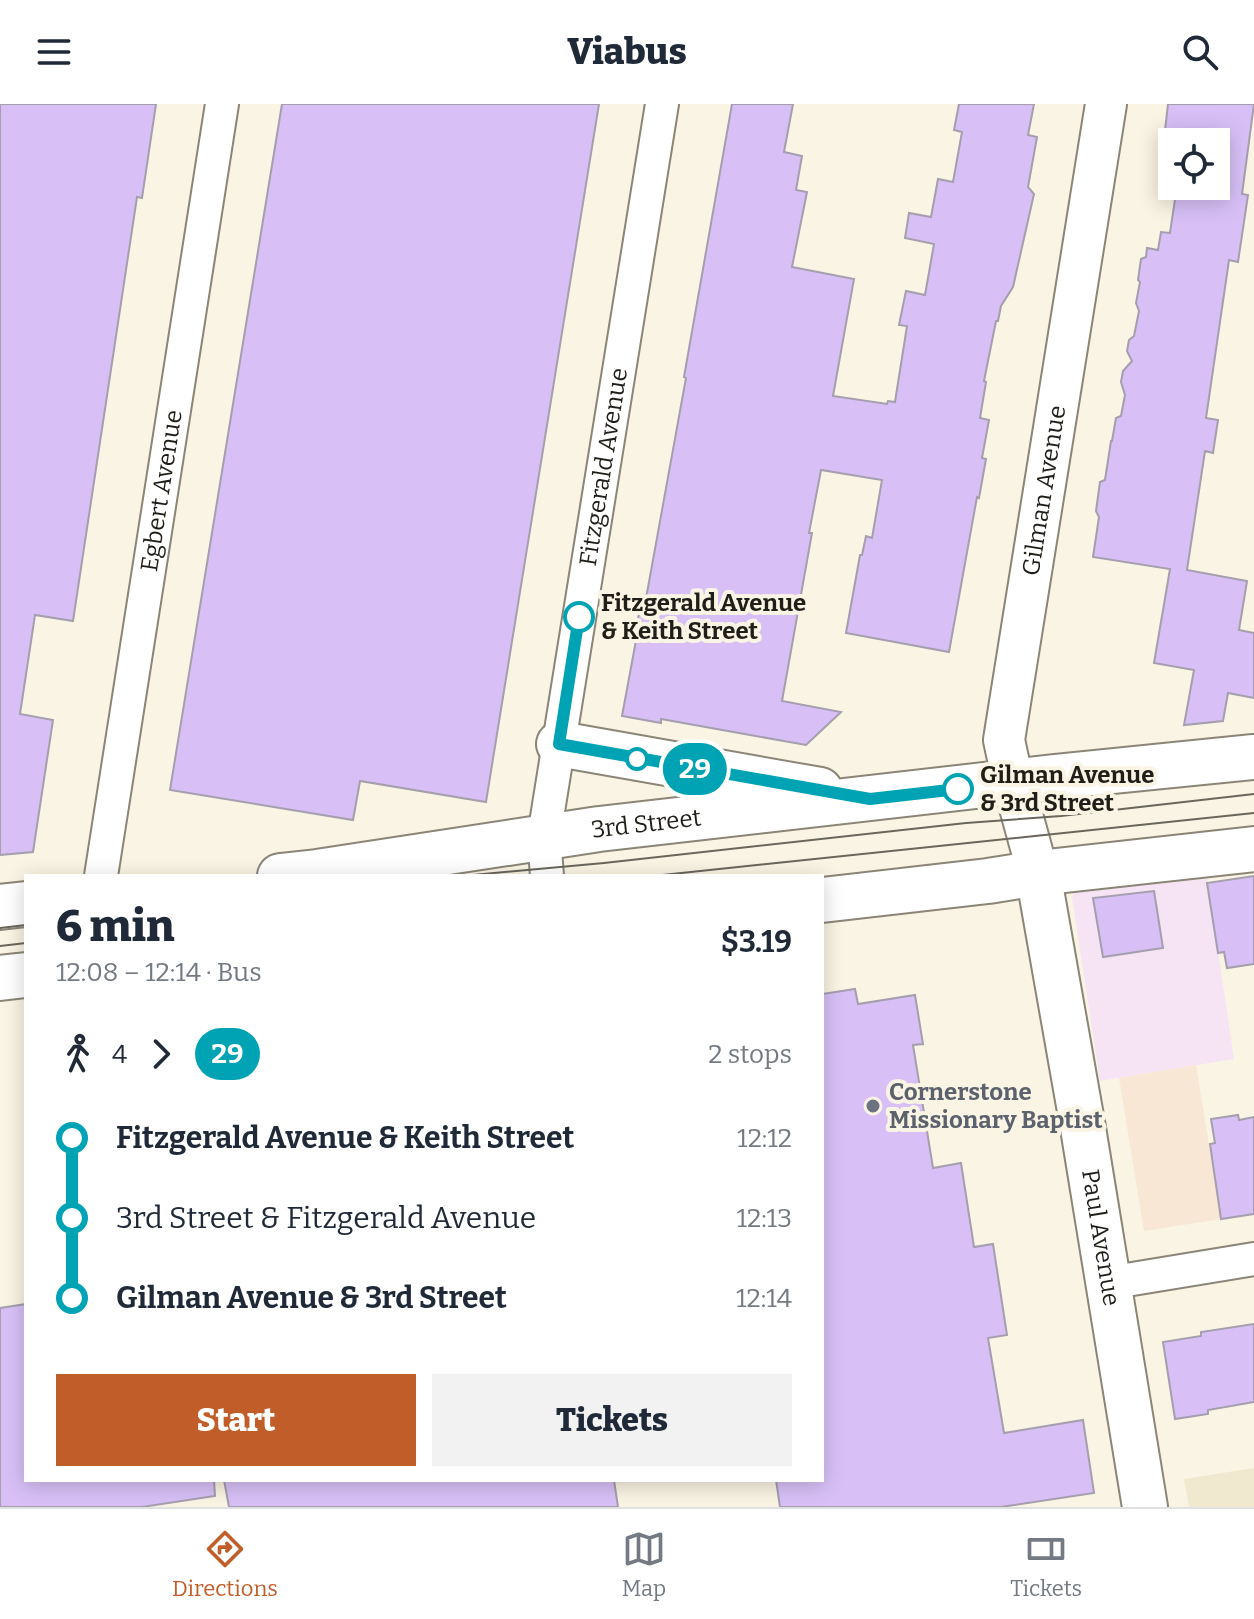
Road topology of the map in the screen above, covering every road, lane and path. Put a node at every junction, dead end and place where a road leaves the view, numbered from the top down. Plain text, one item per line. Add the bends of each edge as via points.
1 (222, 104) edge
2 (662, 104) edge
3 (1106, 104) edge
4 (559, 744) junction
5 (1254, 757) edge
6 (1013, 782) junction
7 (870, 799) junction
8 (1254, 849) edge
9 (545, 856) edge
10 (1038, 873) junction
11 (101, 874) edge
12 (298, 874) edge
13 (824, 900) edge
14 (24, 904) edge
15 (0, 907) edge
16 (24, 975) edge
17 (0, 978) edge
18 (1254, 1259) edge
19 (1108, 1283) junction
20 (1145, 1507) edge

1 - 11 street, Egbert Avenue
2 - 4 street, Fitzgerald Avenue
3 - 6 street, Gilman Avenue via 1004,740
4 - 7 main road
4 - 9 street, Fitzgerald Avenue
5 - 6 main road, 3rd Street
6 - 7 main road, 3rd Street
6 - 10 street, Gilman Avenue
7 - 9 main road, 3rd Street
8 - 10 main road
9 - 12 main road, 3rd Street
10 - 13 main road
10 - 19 main road, Paul Avenue
14 - 15 main road
16 - 17 main road
18 - 19 street
19 - 20 main road, Paul Avenue

